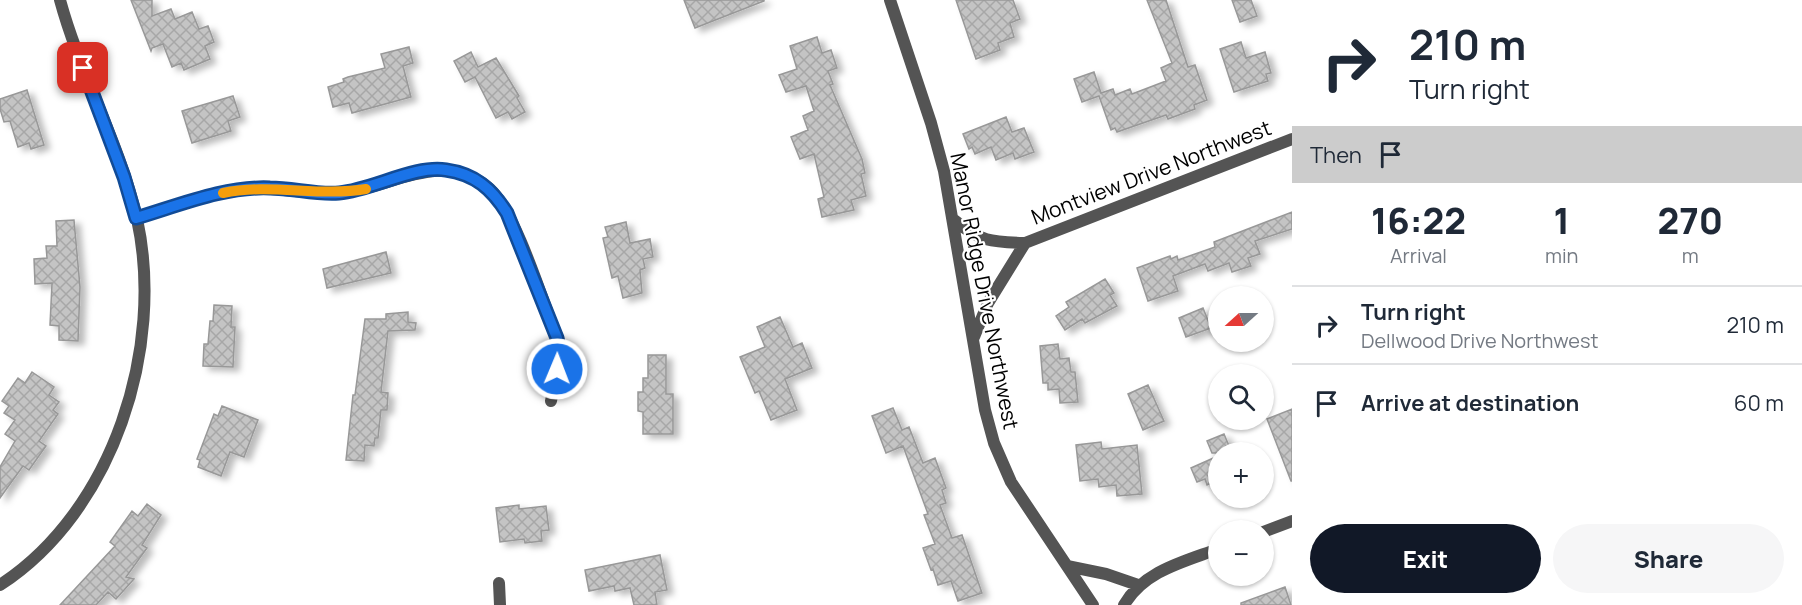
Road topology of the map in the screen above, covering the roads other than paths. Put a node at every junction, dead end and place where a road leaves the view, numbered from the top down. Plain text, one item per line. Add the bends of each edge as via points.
1 (60, 0) edge
2 (890, 0) edge
3 (1292, 139) edge
4 (136, 218) junction
5 (954, 220) junction
6 (1025, 243) junction
7 (974, 339) junction
8 (550, 401) dead end
9 (1292, 521) edge
10 (1274, 528) edge
11 (1208, 553) edge
12 (1067, 566) junction
13 (499, 583) dead end
14 (0, 585) edge
15 (1138, 585) junction
16 (500, 605) edge
17 (1093, 605) edge
18 (1124, 605) edge

1 - 4 street
2 - 5 street, Manor Ridge Drive Northwest via 931,123
3 - 6 street, Montview Drive Northwest
4 - 8 street via 241,189 339,193 426,170 464,174 489,189 507,213 557,338 560,353
4 - 14 street via 144,260 145,309 131,399 113,445 65,525
5 - 6 street, Montview Drive Northwest via 974,236 994,242
5 - 7 street, Manor Ridge Drive Northwest
6 - 7 street, Montview Drive Northwest via 992,296
7 - 12 street, Manor Ridge Drive Northwest via 994,443 1011,482
9 - 10 street
11 - 15 street via 1159,572
12 - 15 street
12 - 17 street, Manor Ridge Drive Northwest
13 - 16 street
15 - 18 street

